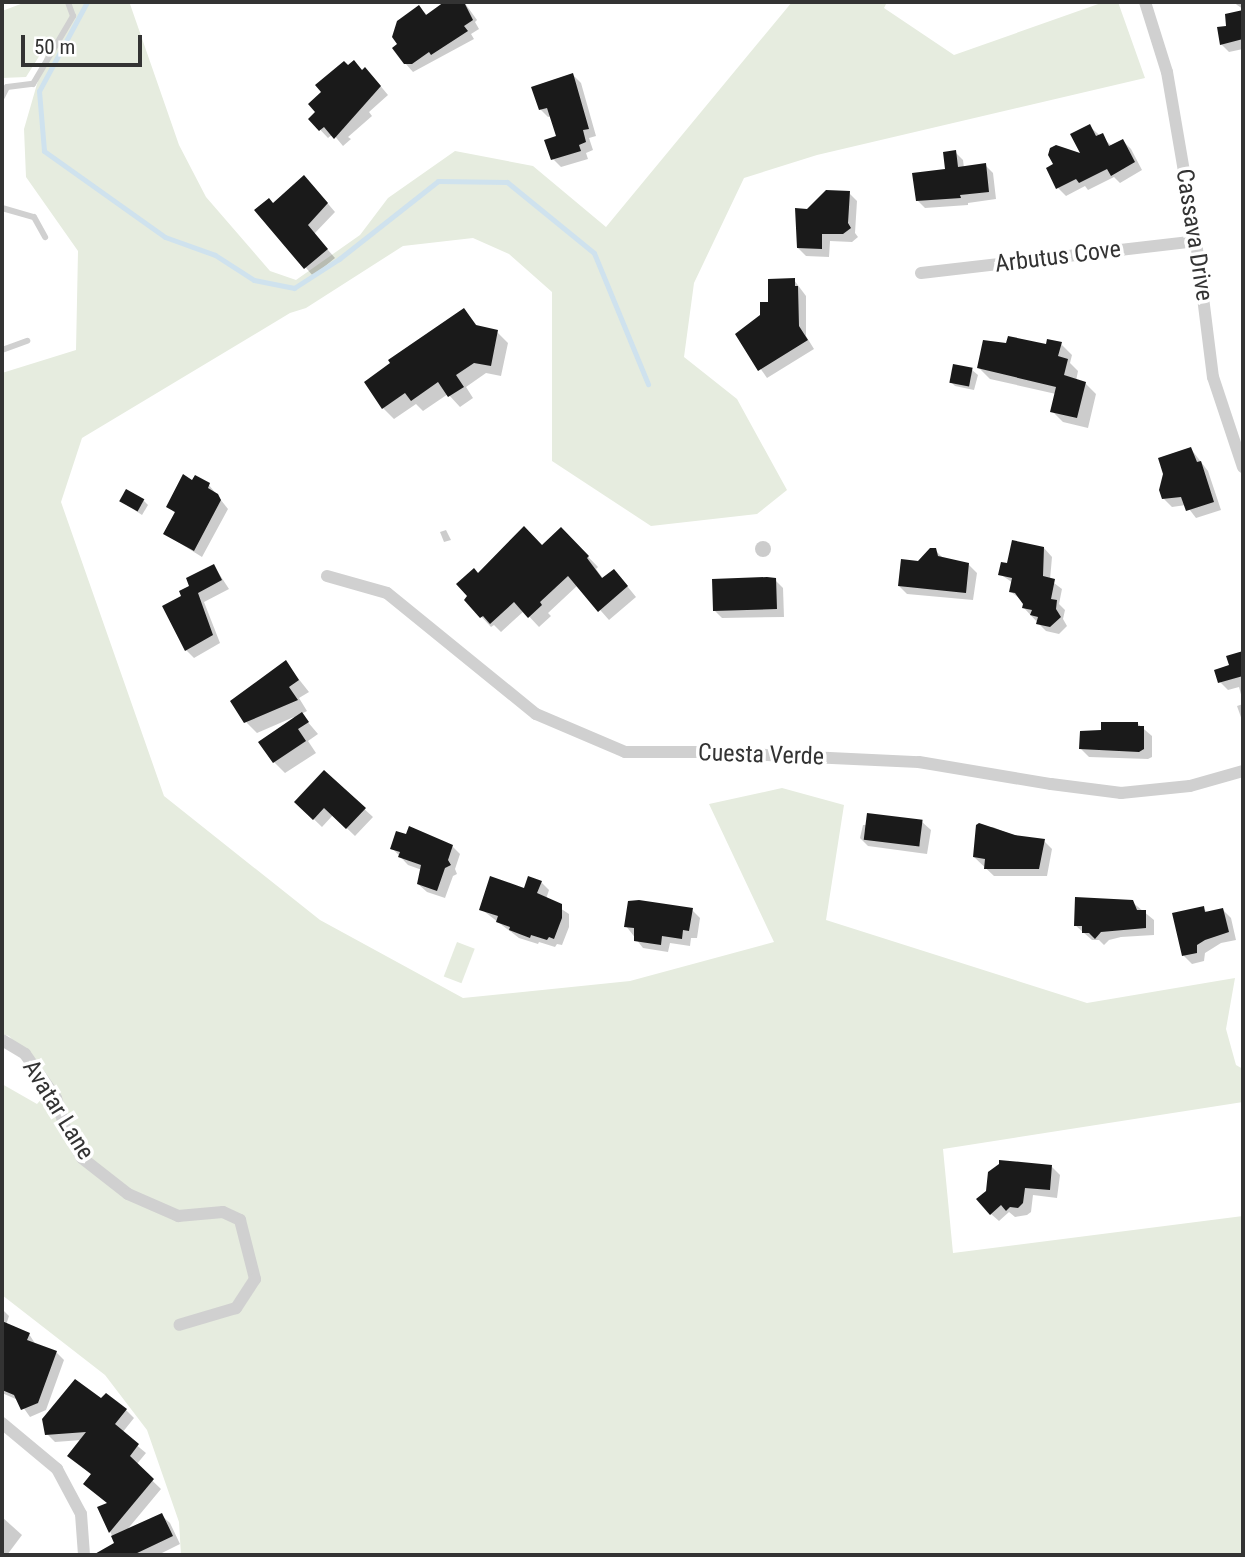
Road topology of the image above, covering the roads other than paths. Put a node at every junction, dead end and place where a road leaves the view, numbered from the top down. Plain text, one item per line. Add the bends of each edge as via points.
1 (68, 2) edge
2 (1145, 2) edge
3 (2, 97) edge
4 (2, 208) edge
5 (45, 237) dead end
6 (1196, 240) junction
7 (921, 273) dead end
8 (27, 341) dead end
9 (2, 350) edge
10 (1243, 467) edge
11 (327, 576) dead end
12 (1243, 771) edge
13 (2, 1040) edge
14 (179, 1325) dead end
15 (2, 1423) edge
16 (84, 1555) edge

1 - 3 lane via 73,16 33,84 7,87
2 - 6 street, Cassava Drive via 1167,72
4 - 5 lane via 34,217
6 - 7 street, Arbutus Cove
6 - 10 street, Cassava Drive via 1213,377
8 - 9 lane
11 - 12 street, Cuesta Verde via 387,593 536,715 625,752 919,762 1121,793 1190,786
13 - 14 street, Avatar Lane via 25,1054 56,1098 66,1131 82,1158 128,1194 178,1216 223,1212 240,1220 256,1279 236,1308
15 - 16 street via 57,1469 81,1514

